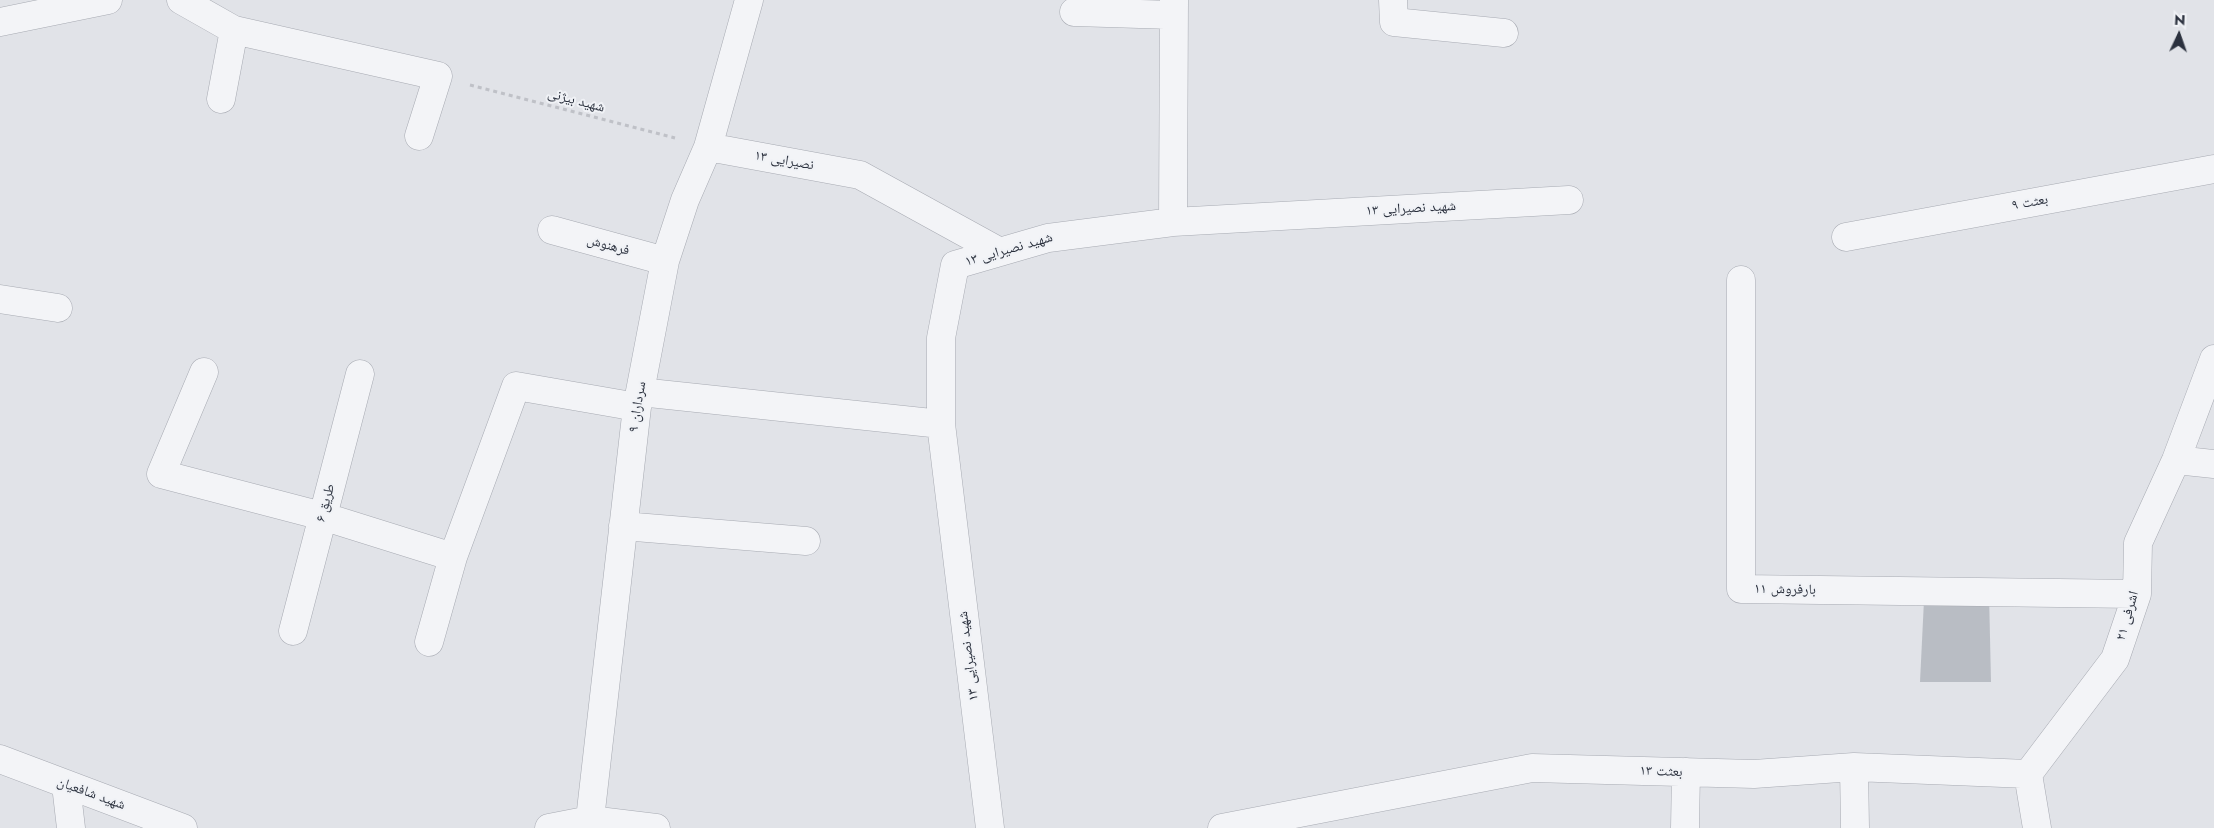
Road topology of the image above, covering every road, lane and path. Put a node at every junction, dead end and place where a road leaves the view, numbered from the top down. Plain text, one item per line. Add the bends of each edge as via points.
1 (108, 0) edge
2 (182, 0) edge
3 (749, 0) edge
4 (1393, 0) edge
5 (1173, 7) edge
6 (1074, 12) dead end
7 (0, 22) edge
8 (234, 30) junction
9 (1504, 33) dead end
10 (438, 76) junction
11 (222, 99) dead end
12 (419, 136) dead end
13 (708, 147) junction
14 (2214, 169) edge
15 (1569, 200) dead end
16 (1173, 222) junction
17 (552, 230) dead end
18 (1846, 237) dead end
19 (1000, 252) junction
20 (665, 261) junction
21 (1741, 280) dead end
22 (0, 299) edge
23 (58, 308) dead end
24 (2214, 359) edge
25 (204, 372) dead end
26 (360, 374) dead end
27 (638, 400) junction
28 (941, 424) junction
29 (2176, 460) junction
30 (2214, 464) edge
31 (322, 516) junction
32 (623, 526) junction
33 (806, 541) dead end
34 (453, 557) junction
35 (2137, 594) junction
36 (293, 631) dead end
37 (429, 642) dead end
38 (0, 759) edge
39 (1854, 767) junction
40 (1686, 772) junction
41 (2028, 774) junction
42 (66, 785) junction
43 (1299, 821) edge
44 (590, 824) edge
45 (71, 828) edge
46 (183, 828) edge
47 (549, 828) edge
48 (656, 828) edge
49 (990, 828) edge
50 (1222, 828) edge
51 (1684, 828) edge
52 (1855, 828) edge
53 (2037, 828) edge

1 - 7 street
2 - 8 street
3 - 13 street, سرداران ۹
4 - 9 street via 1394,22
5 - 6 street
5 - 16 street
8 - 10 street
8 - 11 street
10 - 12 street
10 - 13 path, شهید بیژنی
13 - 19 street, نصیرایی ۱۳ via 860,175
13 - 20 street, سرداران ۹ via 685,200
14 - 18 street, بعثت ۹
15 - 16 street, شهید نصیرایی ۱۳
16 - 19 street, شهید نصیرایی ۱۳ via 1048,238
17 - 20 street, فرهنوش
19 - 28 street, شهید نصیرایی ۱۳ via 955,265 940,338
20 - 27 street, سرداران ۹
21 - 35 street, بارفروش ۱۱ via 1741,589
22 - 23 street
24 - 29 street, اشرفی ۲۱
25 - 31 street via 162,474
26 - 31 street, طریق ۶
27 - 28 street
27 - 32 street, سرداران ۹
27 - 34 street via 516,386
28 - 49 street, شهید نصیرایی ۱۳
29 - 30 street
29 - 35 street, اشرفی ۲۱ via 2138,543
31 - 34 street
31 - 36 street, طریق ۶
32 - 33 street
32 - 44 street, سرداران ۹
34 - 37 street
35 - 41 street, اشرفی ۲۱ via 2115,659
38 - 42 street, شهید شافعیان
39 - 40 street, بعثت ۱۳ via 1754,774
39 - 41 street, بعثت ۱۳
39 - 52 street
40 - 43 street, بعثت ۱۳ via 1532,768
40 - 51 street
41 - 53 street
42 - 45 street
42 - 46 street, شهید شافعیان
43 - 50 street, بعثت ۱۳
44 - 47 street
44 - 48 street

